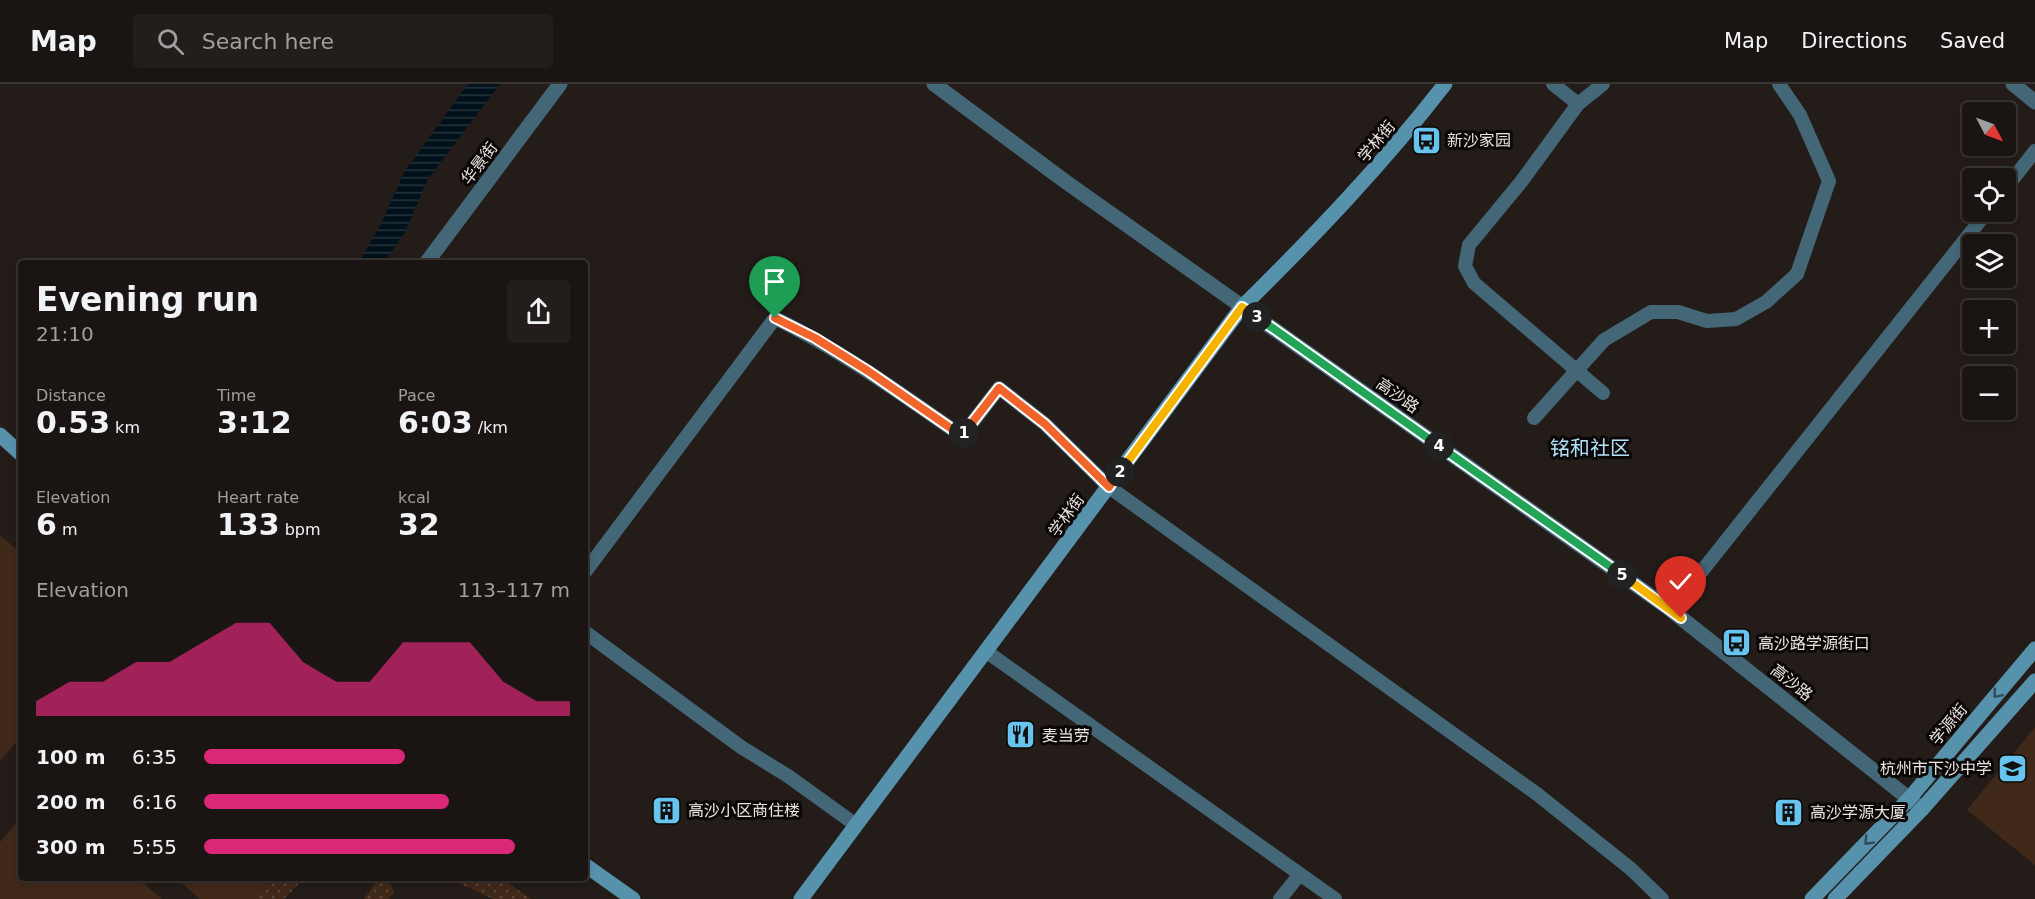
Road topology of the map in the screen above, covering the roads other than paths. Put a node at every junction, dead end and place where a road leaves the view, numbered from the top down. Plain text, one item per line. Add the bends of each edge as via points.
1 (560, 84) edge
2 (934, 84) edge
3 (1445, 84) edge
4 (1553, 84) edge
5 (1603, 84) edge
6 (1779, 84) edge
7 (2013, 84) edge
8 (2035, 102) edge
9 (1578, 104) junction
10 (2035, 151) edge
11 (2016, 176) edge
12 (1979, 222) edge
13 (428, 260) edge
14 (1242, 307) junction
15 (1575, 369) junction
16 (1603, 393) dead end
17 (1534, 418) dead end
18 (0, 435) edge
19 (18, 451) edge
20 (1109, 487) junction
21 (588, 568) edge
22 (1671, 610) junction
23 (588, 634) edge
24 (2035, 649) edge
25 (987, 652) junction
26 (2035, 681) edge
27 (1909, 799) junction
28 (1922, 809) junction
29 (856, 825) junction
30 (588, 867) edge
31 (1300, 874) junction
32 (633, 899) edge
33 (801, 899) edge
34 (1280, 899) edge
35 (1335, 899) edge
36 (1662, 899) edge
37 (1812, 899) edge
38 (1835, 899) edge

1 - 13 street, 华景街
2 - 14 street, 高沙路
3 - 14 main road, 学林街 via 1368,178
4 - 9 street
5 - 9 street
6 - 15 street via 1800,115 1829,181 1797,274 1766,302 1736,319 1707,321 1678,312 1651,312 1604,340
7 - 8 street
9 - 15 street via 1469,245 1465,266 1474,282
10 - 11 street
12 - 22 street
14 - 20 main road, 学林街
14 - 22 street, 高沙路
15 - 16 street
15 - 17 street
18 - 19 main road
20 - 21 street via 1045,424 999,388 962,436 868,371 775,318
20 - 25 main road, 学林街
20 - 36 street via 1538,794
22 - 27 street, 高沙路
23 - 29 street via 741,747
24 -> 27 main road, 学源街
25 - 29 main road, 学林街
25 - 31 street
26 - 28 main road
27 - 28 street, 高沙路
27 -> 37 main road, 学源街
28 - 38 main road
29 - 33 main road, 学林街
30 - 32 main road
31 - 34 street
31 - 35 street

